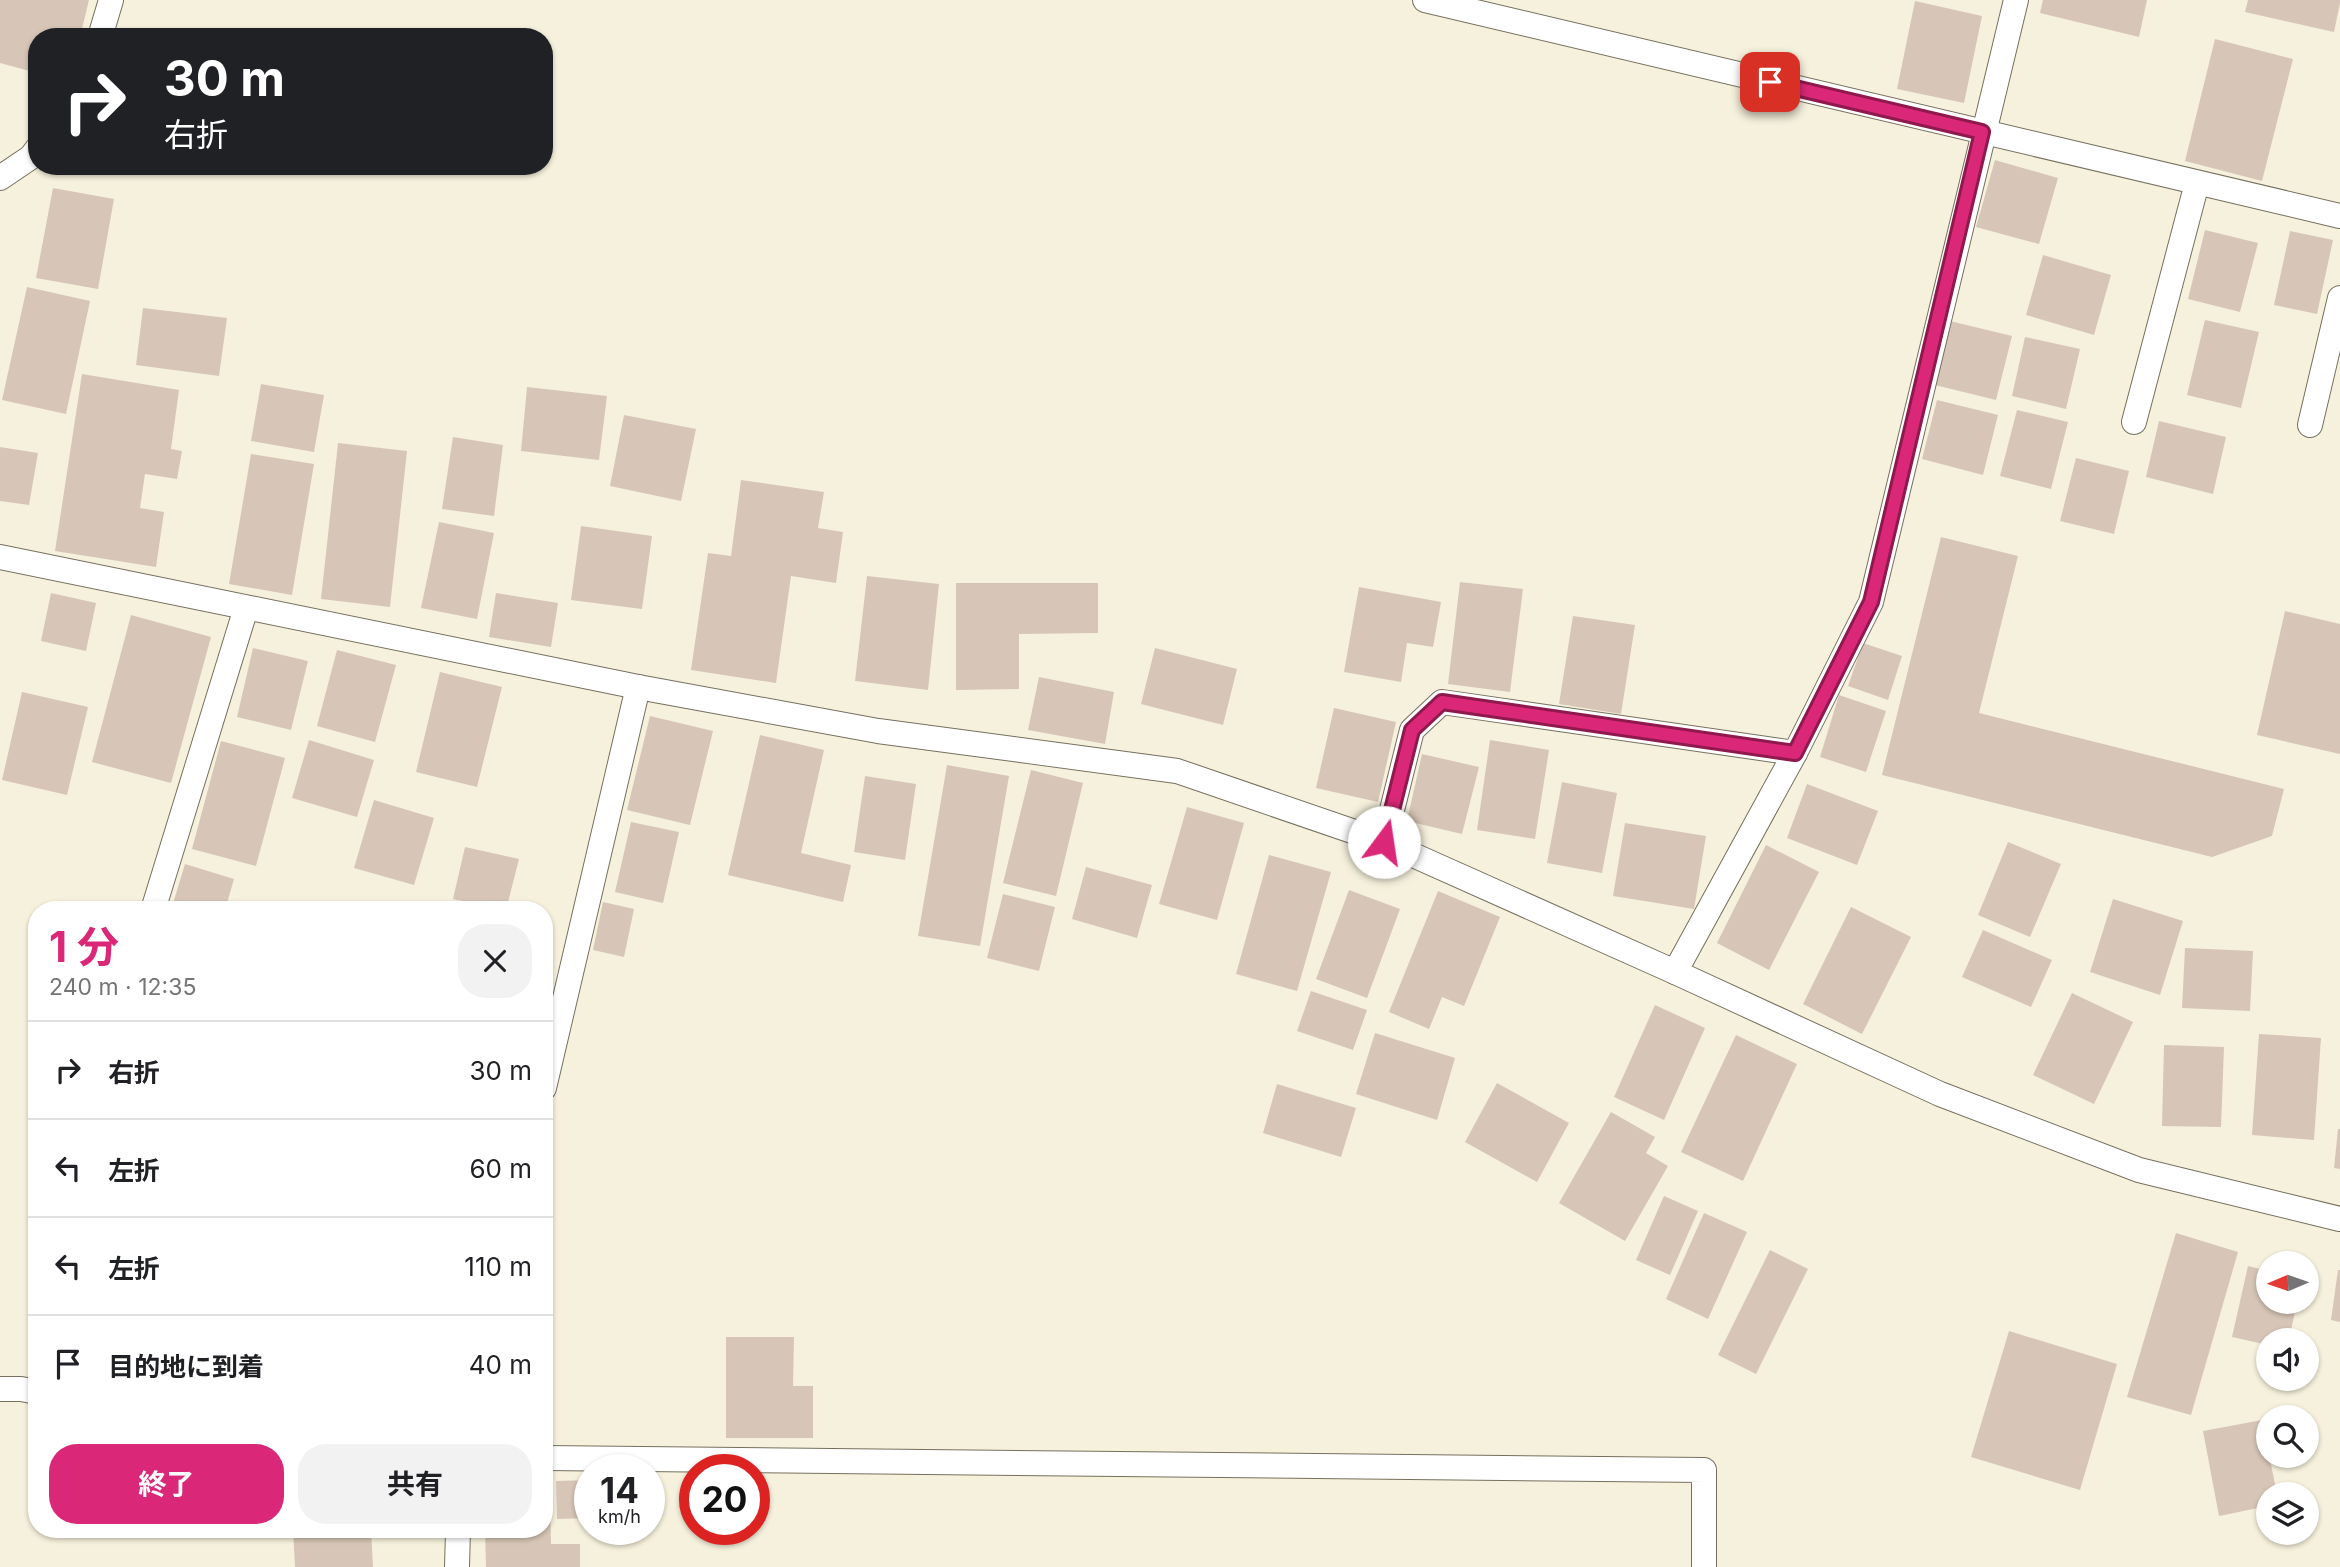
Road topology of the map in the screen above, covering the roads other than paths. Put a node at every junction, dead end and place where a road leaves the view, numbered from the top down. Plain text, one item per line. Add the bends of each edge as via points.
1 (111, 0) edge
2 (1425, 0) edge
3 (2016, 0) edge
4 (103, 28) edge
5 (1982, 132) junction
6 (28, 160) edge
7 (0, 178) edge
8 (2197, 183) junction
9 (2340, 216) edge
10 (2340, 298) edge
11 (2134, 422) dead end
12 (2310, 425) dead end
13 (0, 557) edge
14 (246, 608) junction
15 (638, 687) junction
16 (1795, 753) junction
17 (1384, 842) junction
18 (156, 901) edge
19 (1675, 972) junction
20 (553, 1050) edge
21 (2340, 1219) edge
22 (0, 1389) edge
23 (28, 1390) edge
24 (553, 1458) edge
25 (458, 1538) edge
26 (457, 1567) edge
27 (1704, 1567) edge

1 - 4 lane
2 - 5 lane
3 - 5 lane
5 - 8 lane
5 - 16 lane via 1871,602
6 - 7 lane
8 - 9 lane
8 - 11 lane
10 - 12 lane
13 - 14 lane
14 - 15 lane
14 - 18 lane
15 - 17 lane via 878,731 1177,771
15 - 20 lane
16 - 17 lane via 1442,702 1412,730
16 - 19 lane
17 - 19 lane
19 - 21 lane via 1940,1094 2139,1170
22 - 23 lane
24 - 27 lane via 1704,1470
25 - 26 lane

